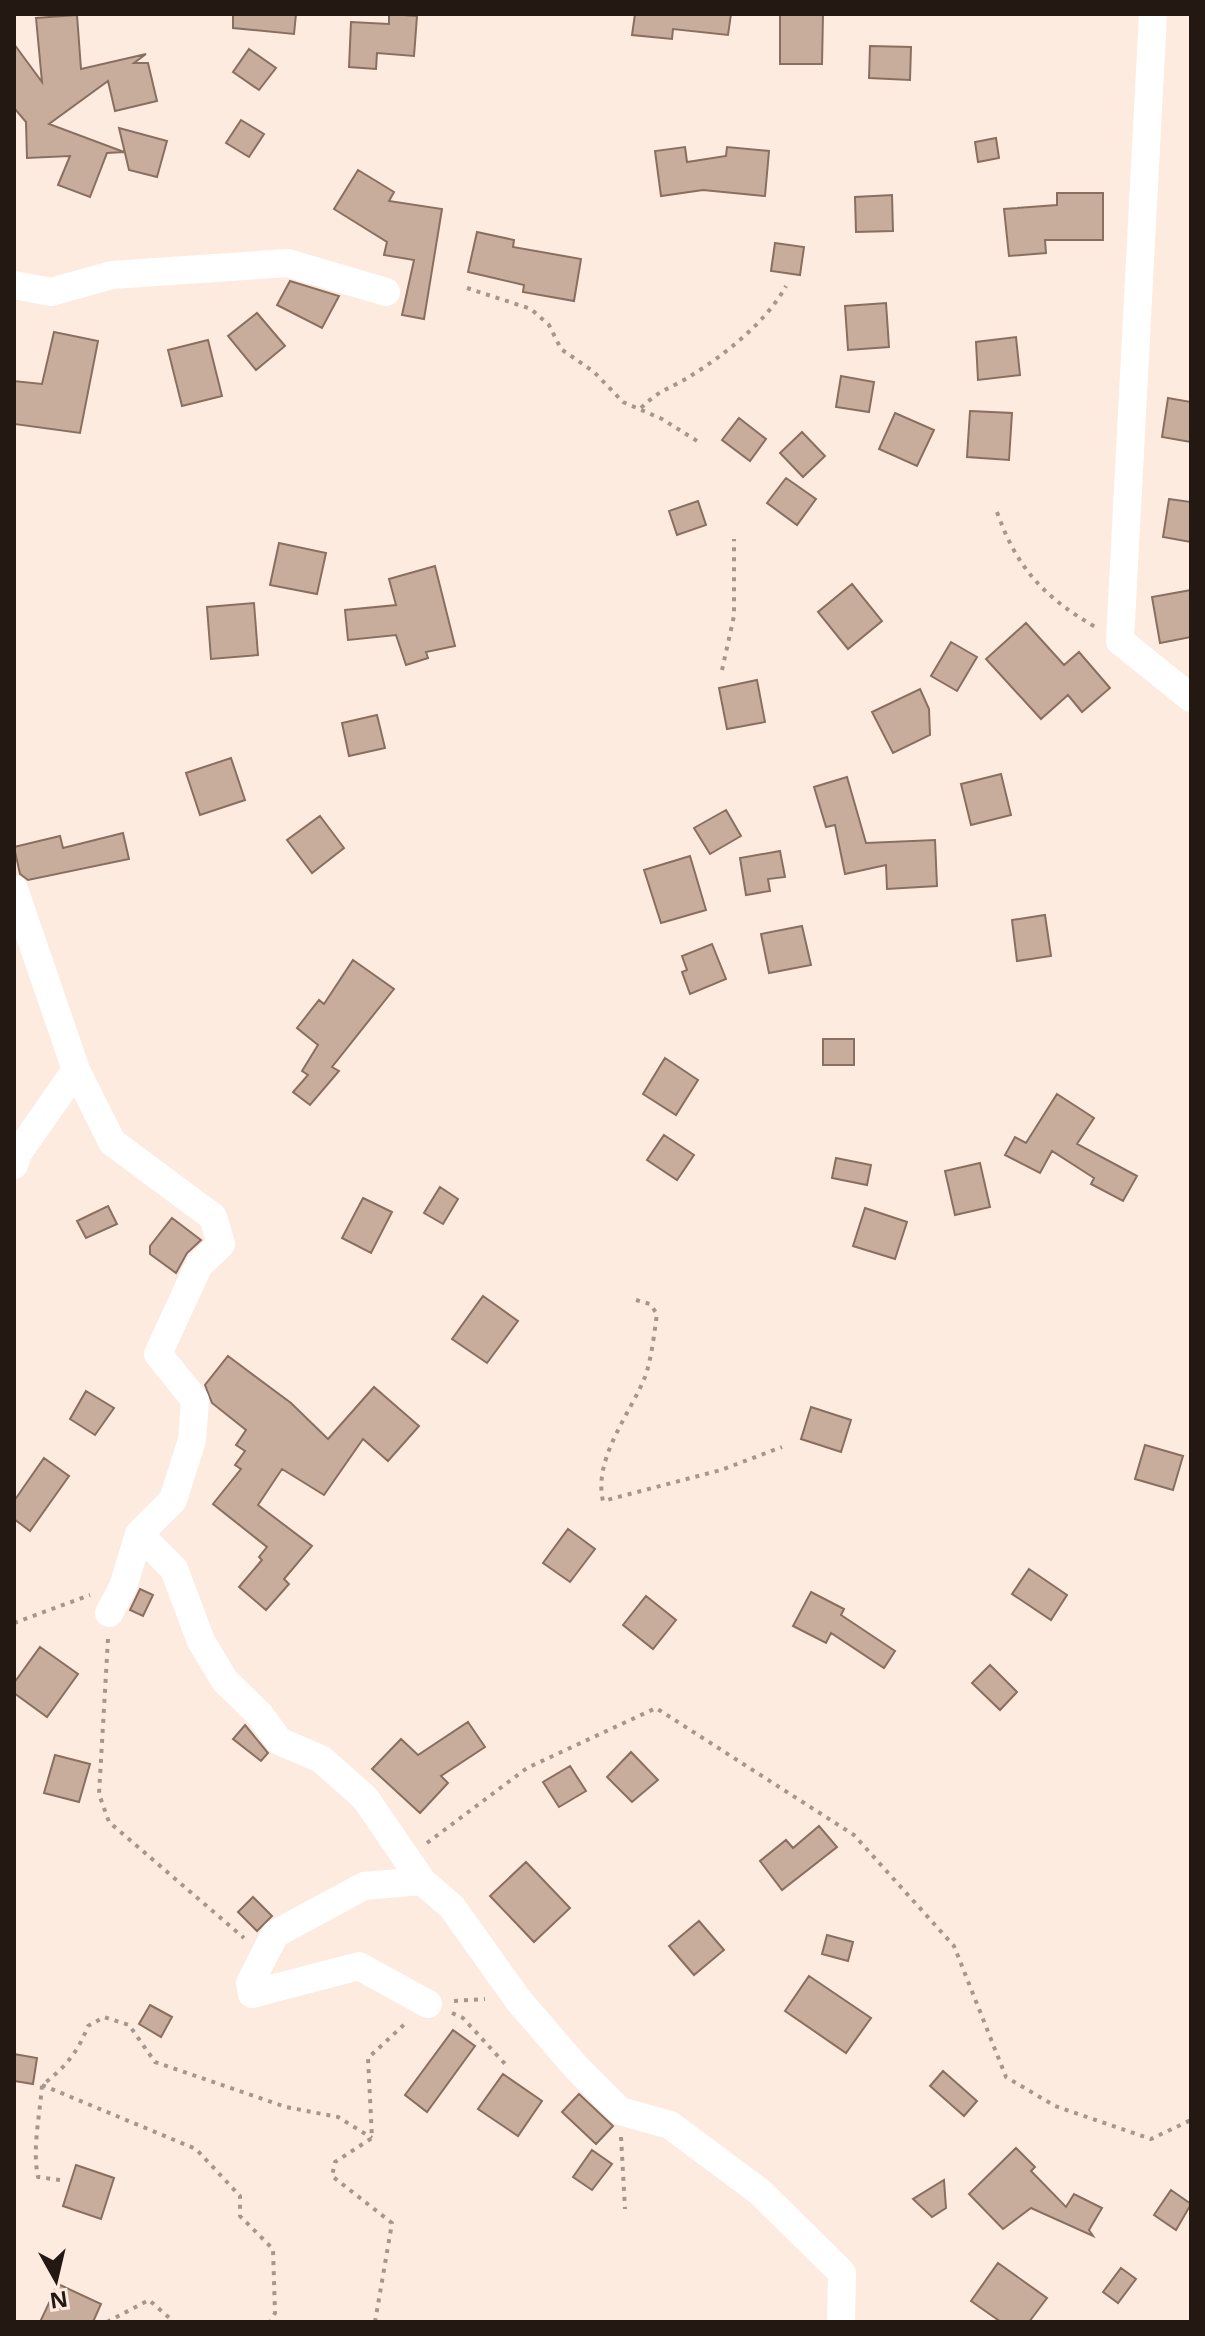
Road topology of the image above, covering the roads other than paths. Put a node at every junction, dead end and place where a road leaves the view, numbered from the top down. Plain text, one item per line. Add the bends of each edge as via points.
1 (1153, 14) edge
2 (14, 285) edge
3 (386, 292) dead end
4 (1191, 698) edge
5 (14, 889) edge
6 (76, 1070) junction
7 (14, 1165) edge
8 (139, 1534) junction
9 (109, 1613) road end
10 (414, 1870) junction
11 (428, 2004) road end
12 (841, 2322) edge

1 - 4 street via 1120,641
2 - 3 street via 51,292 112,275 288,263
5 - 6 street
6 - 7 street
6 - 8 street via 112,1142 213,1217 221,1244 199,1265 158,1354 195,1400 192,1440 173,1500
8 - 9 street
8 - 10 street via 174,1569 201,1641 225,1681 279,1741 321,1759 365,1798
10 - 11 street via 364,1886 275,1934 250,1983 252,1994 359,1966
10 - 12 street via 452,1907 516,1997 620,2111 670,2125 760,2192 842,2273

